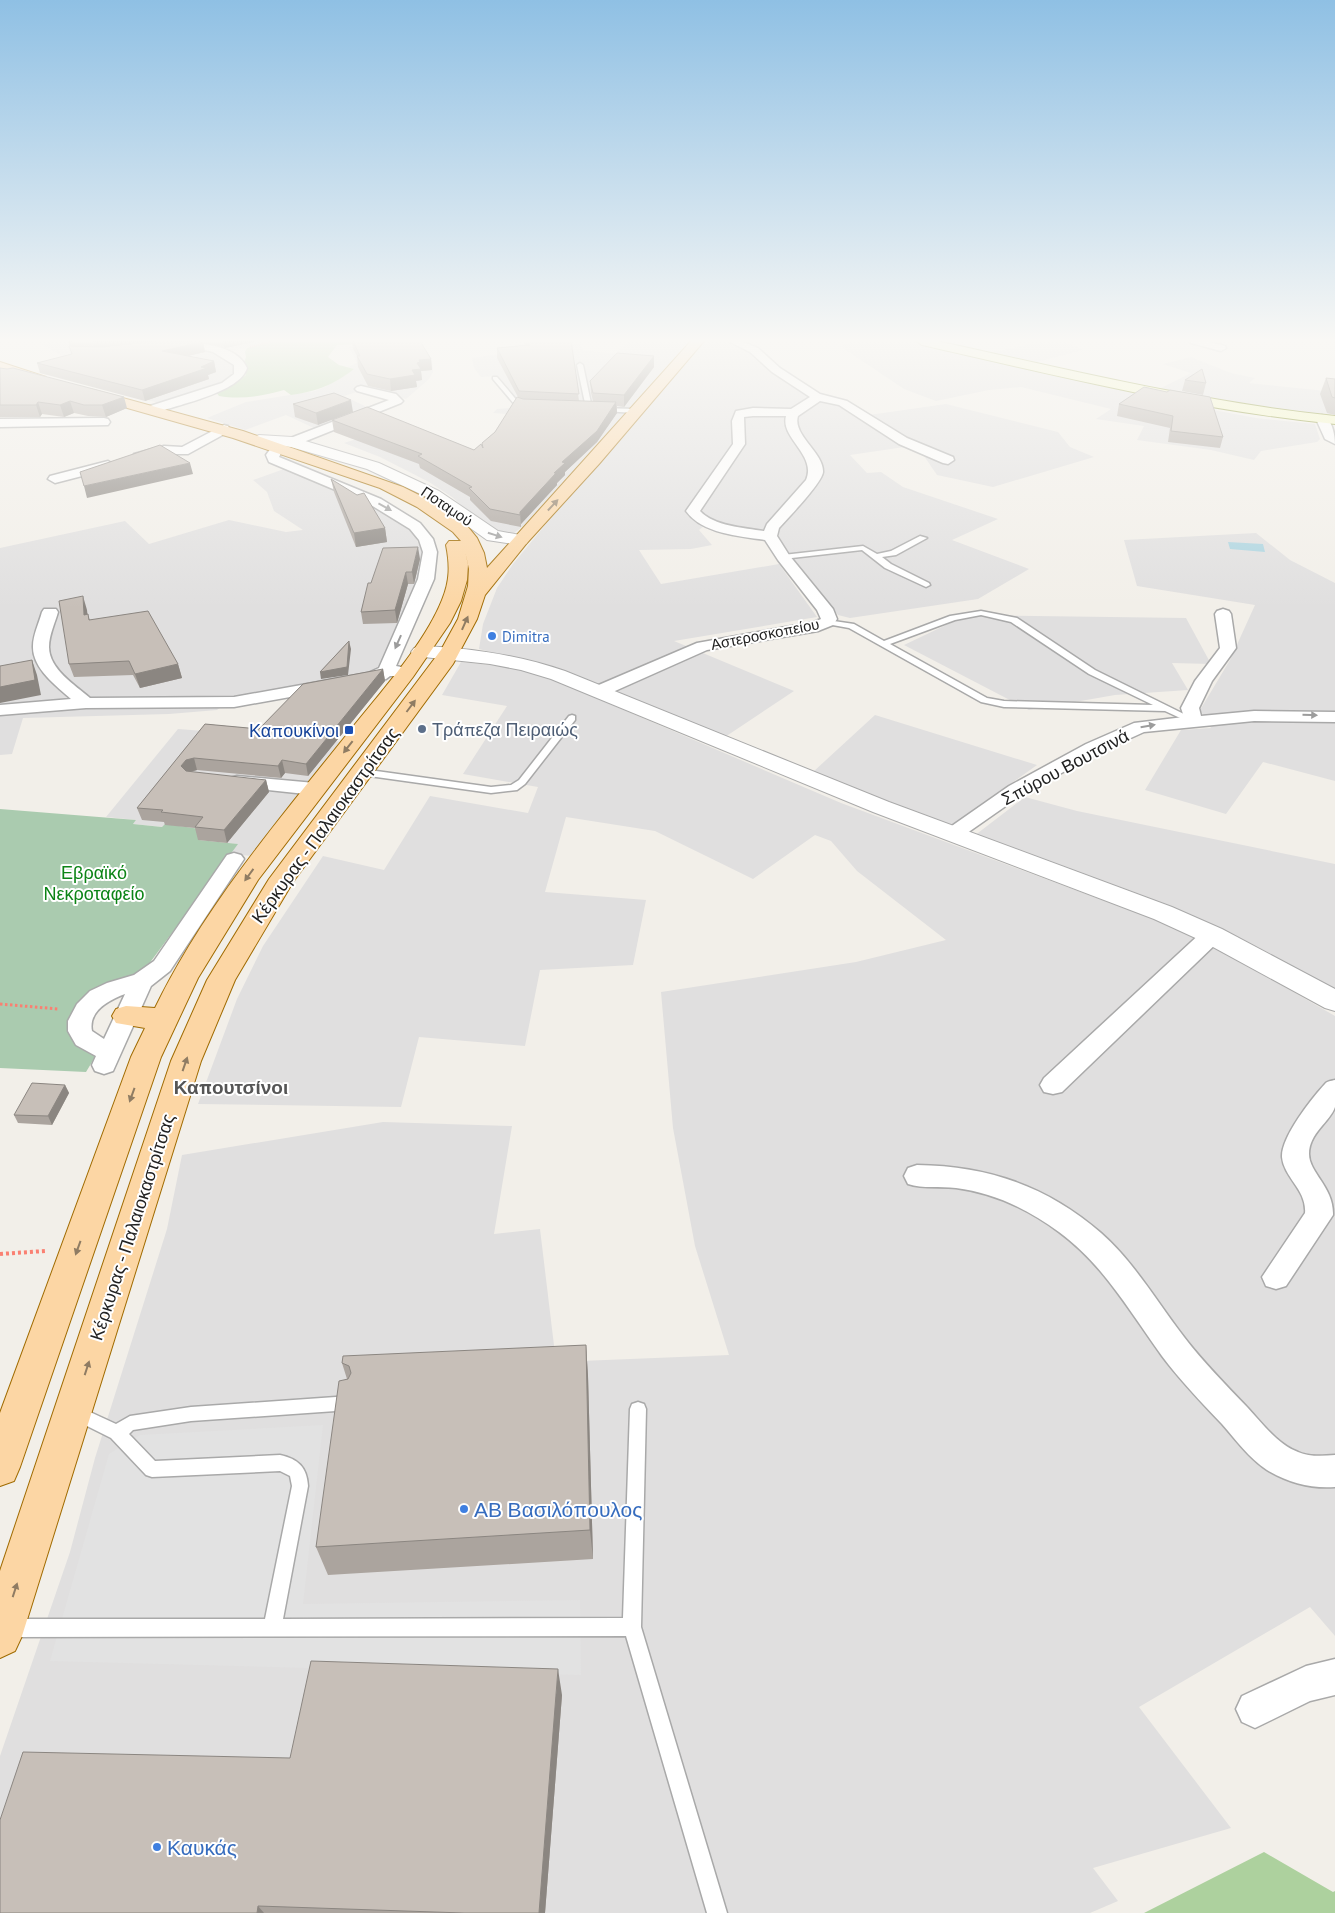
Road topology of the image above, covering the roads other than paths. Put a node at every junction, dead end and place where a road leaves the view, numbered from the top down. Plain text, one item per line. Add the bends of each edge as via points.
1 (224, 430) joint
2 (321, 430) edge
3 (619, 430) edge
4 (739, 430) edge
5 (794, 430) edge
6 (886, 430) edge
7 (1329, 430) edge
8 (259, 440) joint
9 (1335, 440) edge
10 (285, 444) junction
11 (948, 460) dead end
12 (55, 479) dead end
13 (441, 517) junction
14 (770, 536) junction
15 (923, 538) dead end
16 (520, 540) junction
17 (876, 556) junction
18 (783, 557) junction
19 (926, 585) dead end
20 (476, 592) junction
21 (50, 612) dead end
22 (1223, 614) dead end
23 (827, 622) junction
24 (883, 644) junction
25 (416, 662) junction
26 (600, 691) junction
27 (86, 703) junction
28 (1166, 708) junction
29 (0, 710) edge
30 (1335, 717) edge
31 (572, 718) dead end
32 (1194, 721) junction
33 (362, 772) junction
34 (216, 780) edge
35 (315, 789) junction
36 (953, 834) junction
37 (234, 859) dead end
38 (221, 898) junction
39 (1212, 935) junction
40 (142, 982) junction
41 (1335, 1002) edge
42 (126, 1016) junction
43 (163, 1019) junction
44 (1053, 1085) dead end
45 (1335, 1089) edge
46 (917, 1176) dead end
47 (1276, 1277) dead end
48 (351, 1403) edge
49 (638, 1410) dead end
50 (73, 1412) junction
51 (117, 1433) junction
52 (0, 1466) edge
53 (1335, 1471) edge
54 (632, 1627) junction
55 (272, 1628) junction
56 (1, 1632) edge
57 (1335, 1677) edge
58 (1255, 1709) dead end
59 (717, 1913) edge

1 - 8 main road
1 - 12 street via 184,451 164,450
2 - 10 street
16 -> 3 main road
4 - 14 street via 739,444 693,511 699,518 714,524
5 - 14 street via 816,472 772,527
6 - 11 street
7 - 9 street via 1329,436
8 - 10 street, Ποταμού
10 - 13 main road, Κέρκυρας - Παλαιοκαστρίτσας via 388,486 419,501
10 -> 16 street, Ποταμού via 373,466 453,506 486,533
10 -> 25 street via 272,455 274,459 376,502 415,526 426,538 430,552
13 - 20 main road, Κέρκυρας - Παλαιοκαστρίτσας via 453,523 468,538 477,566
13 - 25 main road, Κέρκυρας - Παλαιοκαστρίτσας via 457,550 459,572 451,600
14 - 18 street, Αστεροσκοπείου
15 - 17 lane via 893,553
16 - 20 main road
17 - 18 lane via 858,548
17 - 19 lane via 888,566
18 - 23 street, Αστεροσκοπείου via 825,609 829,618
25 -> 20 main road, Κέρκυρας - Παλαιοκαστρίτσας via 463,629
21 - 27 street via 41,657 52,672
22 - 32 street via 1228,648 1204,681 1190,708
23 - 24 lane via 851,626
23 - 26 street, Αστεροσκοπείου via 800,630 704,646
24 - 28 lane via 984,700 1004,704
24 - 28 lane via 953,618 981,613 1014,620 1092,672
25 - 26 street via 494,658 521,663
25 - 27 street via 368,678 234,702
33 -> 25 main road, Κέρκυρας - Παλαιοκαστρίτσας
25 -> 35 main road, Κέρκυρας - Παλαιοκαστρίτσας
26 - 36 street
27 - 29 street
28 - 32 lane
32 -> 30 street, Σπύρου Βουτσινά via 1284,715
31 - 33 lane via 514,788 491,790
36 -> 32 street, Σπύρου Βουτσινά via 1016,790 1115,737 1140,727
50 -> 33 main road, Κέρκυρας - Παλαιοκαστρίτσας via 186,1061 204,1017 226,972 282,879
34 - 35 street
35 -> 38 main road, Κέρκυρας - Παλαιοκαστρίτσας via 248,876
36 - 39 street via 1163,913
37 - 38 street
38 - 40 street via 162,966
38 - 43 main road, Κέρκυρας - Παλαιοκαστρίτσας
39 - 41 street
39 - 44 street
40 - 42 street
40 - 42 street via 119,987 92,1001 84,1011 80,1033 106,1058
42 - 43 main road
43 -> 52 main road, Κέρκυρας - Παλαιοκαστρίτσας via 146,1057
45 - 47 street via 1298,1142 1295,1152 1298,1165 1317,1195 1319,1216
46 - 53 street via 951,1175 976,1179 1008,1189 1050,1211 1113,1263 1202,1382 1263,1446 1291,1466 1309,1471
48 - 51 lane via 190,1414 130,1423
49 - 54 lane
50 - 51 lane
56 -> 50 main road, Κέρκυρας - Παλαιοκαστρίτσας
51 - 55 lane via 152,1469 280,1463 296,1470 300,1486
54 - 55 lane
54 - 59 lane
55 - 56 lane
57 - 58 street via 1306,1684

